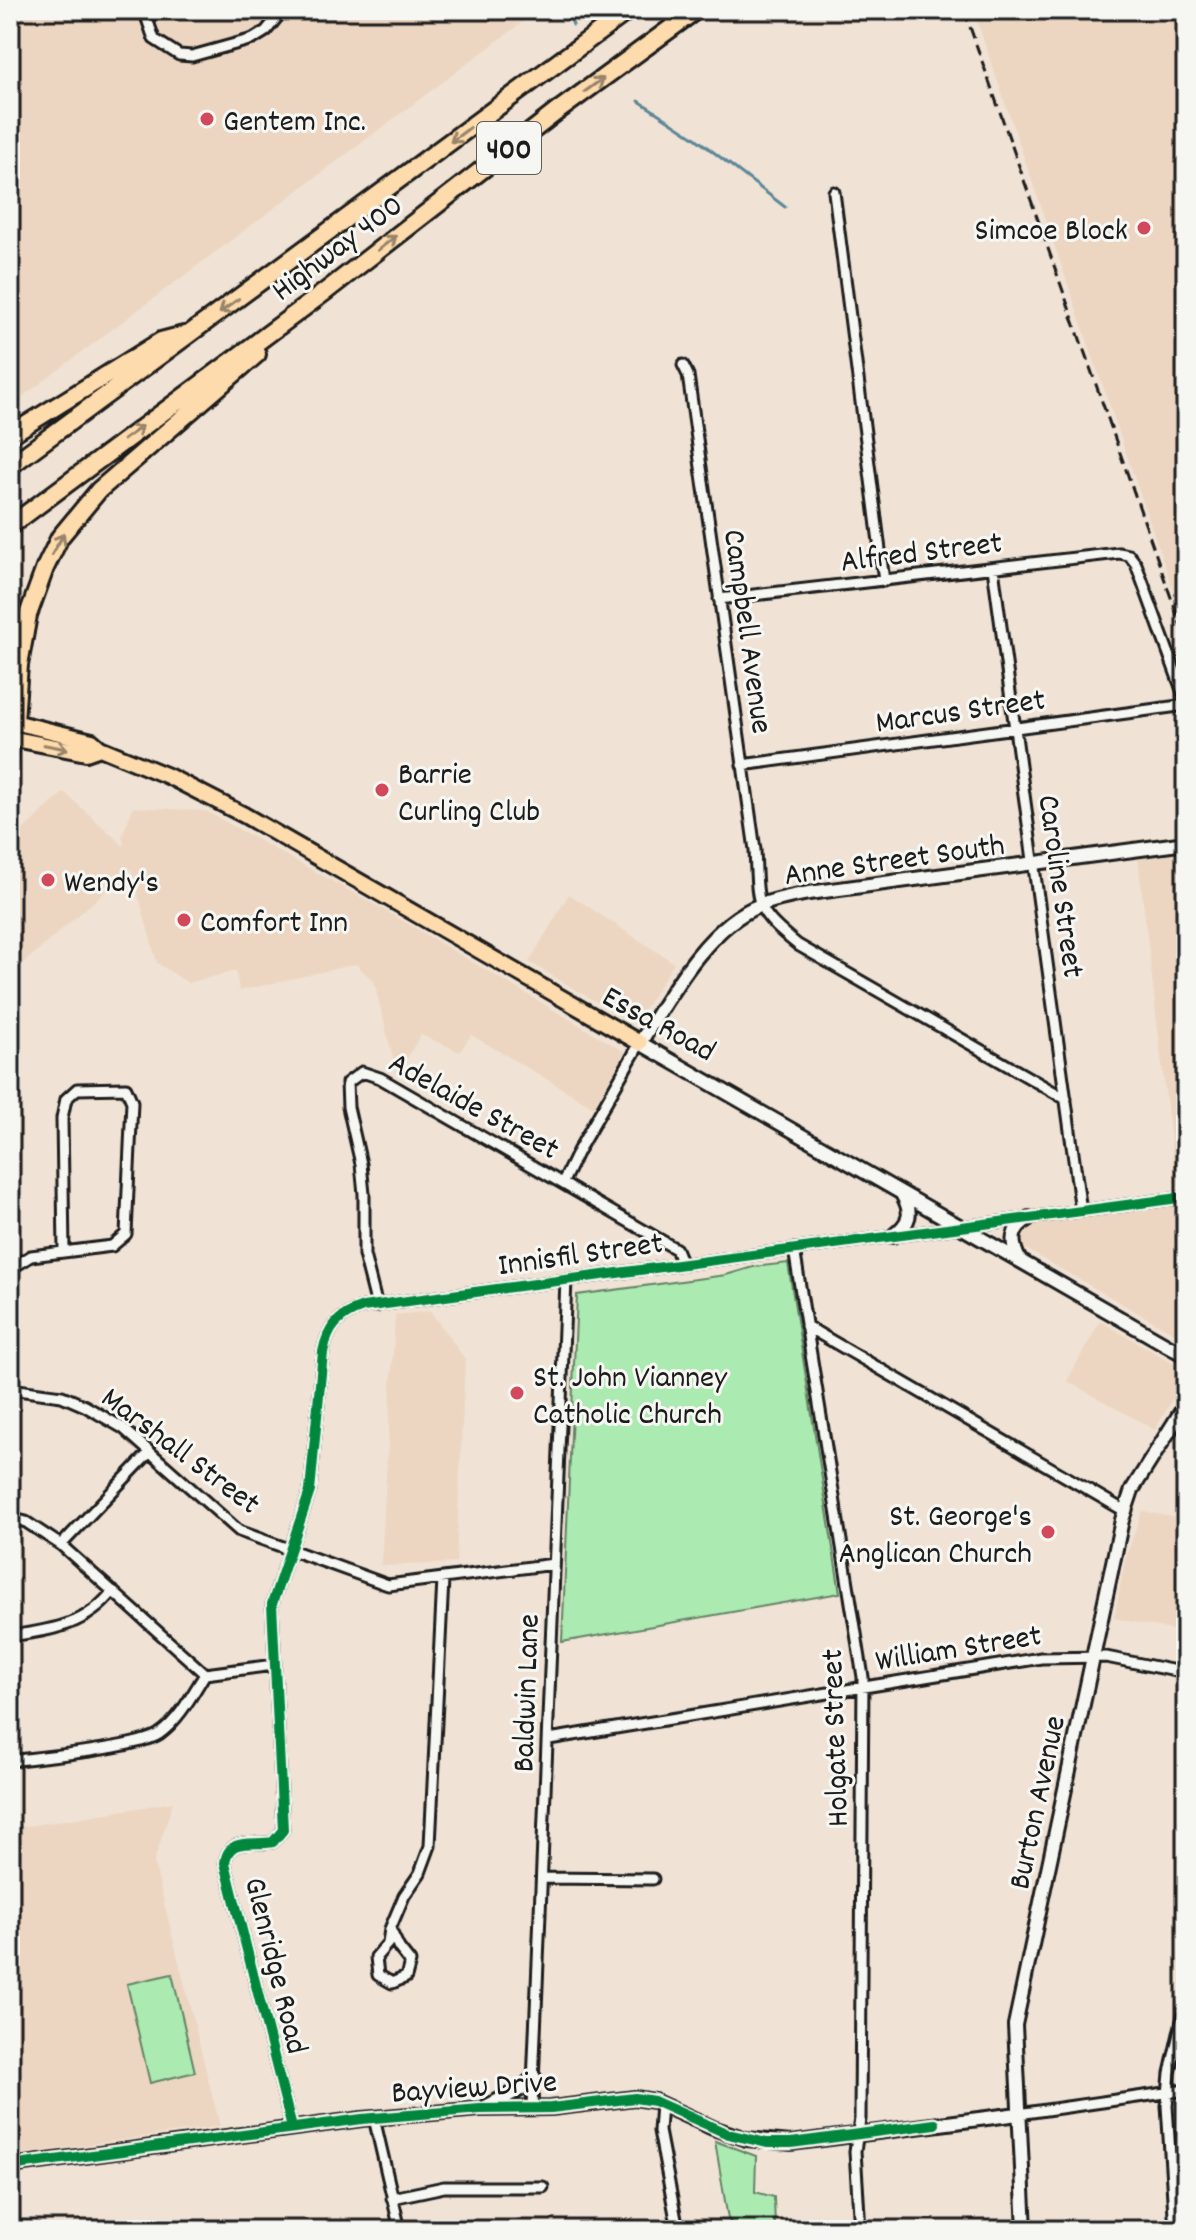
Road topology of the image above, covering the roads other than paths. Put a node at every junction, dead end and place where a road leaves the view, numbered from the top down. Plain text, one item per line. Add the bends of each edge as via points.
1 (144, 10) edge
2 (629, 10) edge
3 (696, 10) edge
4 (1183, 10) edge
5 (279, 15) dead end
6 (1186, 23) edge
7 (834, 192) dead end
8 (326, 291) junction
9 (194, 332) junction
10 (683, 365) dead end
11 (10, 435) edge
12 (10, 466) edge
13 (10, 526) edge
14 (993, 568) junction
15 (884, 581) junction
16 (719, 599) junction
17 (28, 615) junction
18 (10, 661) edge
19 (1186, 703) edge
20 (1015, 728) junction
21 (11, 731) edge
22 (10, 765) edge
23 (742, 765) junction
24 (1186, 843) edge
25 (1033, 864) junction
26 (758, 905) junction
27 (640, 1043) junction
28 (1066, 1099) junction
29 (563, 1182) junction
30 (900, 1191) junction
31 (1186, 1197) edge
32 (1081, 1211) junction
33 (1029, 1218) junction
34 (964, 1227) junction
35 (893, 1236) junction
36 (794, 1249) junction
37 (64, 1251) junction
38 (1019, 1259) junction
39 (682, 1264) junction
40 (10, 1269) edge
41 (566, 1280) junction
42 (377, 1306) junction
43 (806, 1326) junction
44 (1186, 1356) edge
45 (10, 1389) edge
46 (1186, 1404) edge
47 (150, 1452) junction
48 (1125, 1511) junction
49 (10, 1518) edge
50 (61, 1545) junction
51 (290, 1550) junction
52 (554, 1564) junction
53 (443, 1579) junction
54 (113, 1591) junction
55 (10, 1636) edge
56 (1092, 1657) junction
57 (274, 1665) junction
58 (1186, 1673) edge
59 (205, 1674) junction
60 (863, 1687) junction
61 (549, 1739) junction
62 (10, 1761) edge
63 (543, 1878) junction
64 (653, 1879) dead end
65 (390, 1929) junction
66 (1186, 2003) edge
67 (534, 2077) junction
68 (1186, 2090) edge
69 (1168, 2092) junction
70 (661, 2104) junction
71 (532, 2108) junction
72 (480, 2109) junction
73 (1018, 2114) junction
74 (374, 2118) junction
75 (292, 2128) junction
76 (858, 2135) junction
77 (10, 2166) edge
78 (543, 2187) dead end
79 (392, 2198) junction
80 (400, 2230) edge
81 (678, 2230) edge
82 (860, 2230) edge
83 (1025, 2230) edge
84 (1175, 2230) edge

1 - 5 street via 154,39 179,55 192,56 253,39
2 -> 9 highway, Highway 400 / 400
8 -> 3 highway, Highway 400 / 400
4 - 6 street
7 - 15 street
13 -> 8 highway, Highway 400 / 400
17 -> 8 highway via 60,537 99,490
9 - 11 highway via 161,341
9 - 12 highway, Highway 400 / 400
10 - 16 street, Campbell Avenue
14 - 15 street, Alfred Street
14 - 19 street, Alfred Street via 1109,552 1129,555
14 - 20 street, Caroline Street
15 - 16 street, Alfred Street
16 - 23 street, Campbell Avenue
17 - 18 highway
17 - 21 highway
19 - 20 street, Marcus Street
20 - 23 street, Marcus Street
20 - 25 street, Caroline Street
21 - 22 street
21 - 27 main road, Essa Road via 92,741 168,776
23 - 26 street, Campbell Avenue
24 - 25 street, Anne Street South
25 - 26 street, Anne Street South via 809,893
25 - 28 street, Caroline Street
26 - 27 street, Anne Street South via 727,926 688,965
26 - 28 street via 798,945
27 - 29 street, Anne Street South
27 - 30 street, Essa Road
28 - 32 street, Caroline Street
29 - 39 street, Adelaide Street via 676,1249
29 - 42 street, Adelaide Street via 362,1072 347,1083 348,1107 361,1164 364,1255
30 - 34 street, Essa Road
30 - 35 street via 909,1215
31 - 32 street, Innisfil Street
32 - 33 street, Innisfil Street
33 - 34 street, Innisfil Street
33 - 38 street via 1013,1235
34 - 35 street, Innisfil Street
34 - 38 street, Essa Road
35 - 36 street, Innisfil Street
36 - 39 street, Innisfil Street
36 - 43 street, Holgate Street
37 - 37 street via 112,1246 126,1234 132,1102 126,1088 77,1089 66,1099
37 - 40 street via 31,1256
38 - 44 street, Essa Road
39 - 41 street, Innisfil Street
41 - 42 street, Innisfil Street
41 - 52 street, Baldwin Lane
42 - 51 street, Innisfil Street via 344,1315 328,1333 310,1491
43 - 48 street
43 - 60 street, Holgate Street
45 - 47 street, Marshall Street via 62,1396 85,1406
46 - 48 street, Burton Avenue via 1132,1490
47 - 50 street
47 - 51 street, Marshall Street via 239,1531
48 - 56 street, Burton Avenue
49 - 50 street
50 - 54 street
51 - 53 street, Marshall Street via 388,1585
51 - 57 street, Innisfil Street via 272,1604
52 - 53 street, Marshall Street
52 - 61 street, Baldwin Lane
53 - 65 street via 430,1846
54 - 55 street via 88,1615 54,1629
54 - 59 street
56 - 58 street, William Street
56 - 60 street, William Street via 1032,1660
56 - 73 street, Burton Avenue via 1015,2025
57 - 59 street
57 - 75 street, Glenridge Road via 283,1830 273,1842 233,1846 225,1863
59 - 62 street via 174,1721 156,1736
60 - 61 street, William Street
60 - 76 street, Holgate Street
61 - 63 street, Baldwin Lane
63 - 64 street
63 - 67 street, Baldwin Lane
65 - 65 street via 388,1943 376,1957 378,1975 392,1983 406,1977 410,1962
66 - 69 street
67 - 71 street, Baldwin Lane
67 - 72 street
68 - 69 street, Bayview Drive
69 - 73 street, Bayview Drive
69 - 84 street
70 - 71 street, Bayview Drive via 635,2098
70 - 76 street, Bayview Drive via 728,2134 767,2143
70 - 81 street via 659,2131
71 - 72 street, Bayview Drive
72 - 74 street, Bayview Drive
73 - 76 street, Bayview Drive
73 - 83 street, Burton Avenue
74 - 75 street, Bayview Drive
74 - 79 street
75 - 77 street, Bayview Drive
76 - 82 street, Holgate Street
78 - 79 street via 444,2187
79 - 80 street

